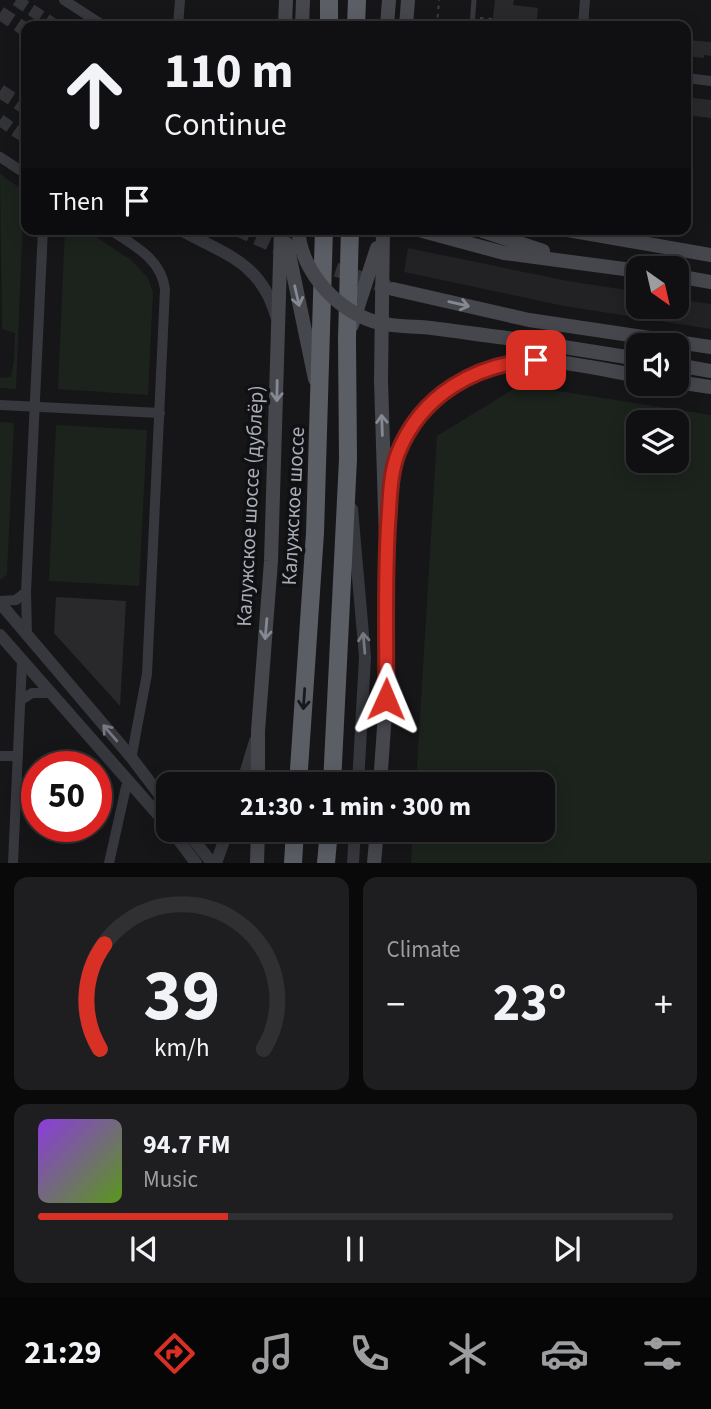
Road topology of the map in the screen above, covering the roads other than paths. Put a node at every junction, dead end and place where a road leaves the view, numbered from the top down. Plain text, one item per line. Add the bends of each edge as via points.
1 (64, 0) edge
2 (180, 0) edge
3 (286, 0) edge
4 (303, 0) edge
5 (329, 0) edge
6 (357, 0) edge
7 (389, 0) edge
8 (408, 0) edge
9 (474, 0) edge
10 (584, 0) edge
11 (96, 21) edge
12 (178, 21) edge
13 (285, 21) edge
14 (302, 21) edge
15 (329, 21) edge
16 (356, 21) edge
17 (387, 21) edge
18 (406, 21) edge
19 (473, 21) edge
20 (583, 21) edge
21 (691, 79) edge
22 (711, 81) edge
23 (0, 157) edge
24 (21, 171) edge
25 (43, 235) edge
26 (117, 235) edge
27 (190, 235) edge
28 (282, 235) edge
29 (283, 235) edge
30 (298, 235) edge
31 (324, 235) edge
32 (350, 235) edge
33 (380, 235) edge
34 (382, 235) edge
35 (437, 235) edge
36 (494, 235) edge
37 (596, 235) edge
38 (711, 255) edge
39 (570, 261) junction
40 (626, 269) edge
41 (690, 278) edge
42 (711, 282) edge
43 (393, 289) tunnel mouth
44 (278, 322) junction
45 (347, 339) junction
46 (711, 347) edge
47 (626, 357) edge
48 (689, 367) edge
49 (711, 371) edge
50 (626, 374) edge
51 (689, 384) edge
52 (711, 387) edge
53 (0, 405) edge
54 (36, 406) junction
55 (321, 407) junction
56 (160, 413) junction
57 (348, 459) junction
58 (386, 542) junction
59 (26, 592) junction
60 (0, 602) edge
61 (0, 635) edge
62 (26, 635) junction
63 (22, 662) junction
64 (50, 693) junction
65 (21, 700) junction
66 (258, 731) junction
67 (132, 754) dead end
68 (0, 756) edge
69 (18, 756) junction
70 (246, 772) edge
71 (258, 772) edge
72 (299, 772) edge
73 (333, 772) edge
74 (359, 772) edge
75 (381, 772) edge
76 (126, 787) dead end
77 (156, 790) edge
78 (156, 812) edge
79 (181, 842) edge
80 (197, 842) edge
81 (223, 842) edge
82 (258, 842) edge
83 (294, 842) edge
84 (329, 842) edge
85 (333, 842) edge
86 (354, 842) edge
87 (376, 842) edge
88 (195, 860) edge
89 (13, 863) edge
90 (109, 863) edge
91 (214, 863) edge
92 (257, 863) edge
93 (293, 863) edge
94 (326, 863) edge
95 (336, 863) edge
96 (353, 863) edge
97 (374, 863) edge

1 - 11 street
2 - 12 street
3 - 13 main road
4 - 14 main road
5 - 15 highway
6 - 16 highway
7 - 17 main road
8 - 18 main road
9 - 19 lane
10 - 20 street
21 - 22 street
23 - 24 street
25 - 54 street
26 - 56 street via 154,261 164,282
27 - 44 street via 248,267 272,301
28 - 44 main road, Калужское шоссе (дублёр)
29 -> 55 main road
30 - 47 main road, bridge via 311,271 329,293 369,320
31 - 55 highway, Калужское шоссе
32 - 45 highway
33 - 45 main road
58 -> 34 main road
35 - 39 main road via 504,253
36 - 39 main road
37 - 38 main road
39 - 40 main road
41 - 42 main road
43 -> 46 main road via 529,320
44 -> 66 main road, Калужское шоссе (дублёр) via 271,561
45 - 57 highway
48 - 49 main road
50 - 58 main road via 536,360 504,364 461,380 433,400 398,453
51 - 52 main road
53 - 54 street
54 - 56 street
54 - 59 street
55 -> 72 highway, Калужское шоссе
56 - 67 street via 147,674
57 - 73 highway
74 -> 57 street via 365,657
58 - 75 main road via 386,699
59 - 60 street via 16,600
59 - 62 street
60 - 62 street
61 - 63 street
77 -> 62 street
63 - 64 street
63 - 65 street
64 - 65 street via 33,693
64 - 78 street
65 - 69 street
66 - 70 street
66 - 71 main road, Калужское шоссе (дублёр)
68 - 69 street
69 - 89 street
76 - 90 street
79 - 88 street
80 - 91 street
81 - 91 street
82 - 92 main road
83 - 93 highway
84 - 94 highway
85 - 95 main road
86 - 96 street
87 - 97 main road

